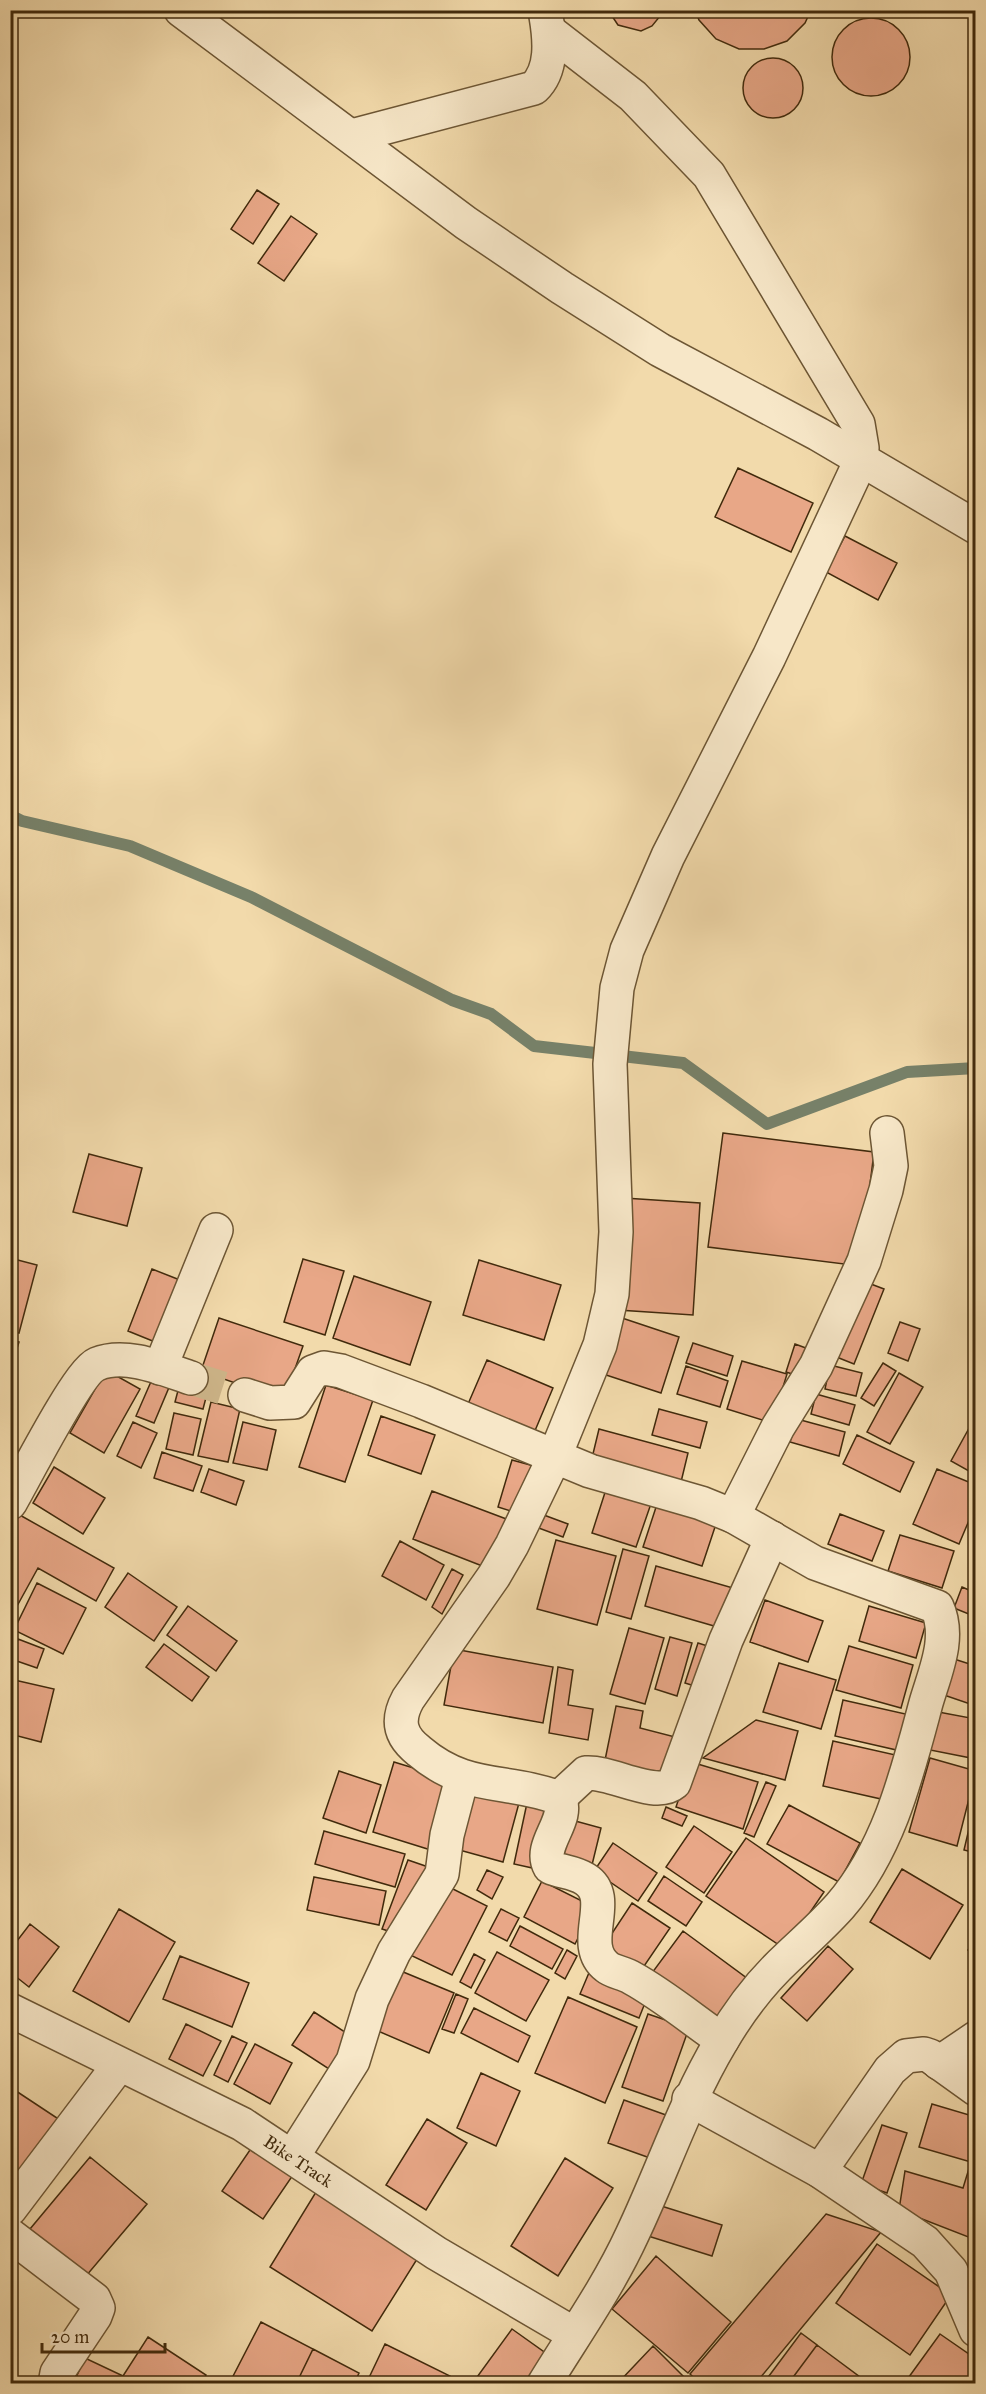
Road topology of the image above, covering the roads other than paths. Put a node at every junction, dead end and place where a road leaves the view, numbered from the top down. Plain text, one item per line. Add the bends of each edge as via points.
1 (181, 10) edge
2 (547, 21) edge
3 (352, 136) junction
4 (861, 460) junction
5 (975, 527) edge
6 (887, 1133) dead end
7 (216, 1230) dead end
8 (160, 1368) junction
9 (191, 1378) tunnel mouth
10 (245, 1395) tunnel mouth
11 (554, 1458) junction
12 (10, 1503) edge
13 (733, 1516) junction
14 (772, 1538) junction
15 (462, 1778) junction
16 (559, 1798) junction
17 (10, 2010) edge
18 (975, 2038) edge
19 (722, 2040) junction
20 (939, 2063) junction
21 (119, 2065) junction
22 (975, 2089) edge
23 (689, 2099) junction
24 (293, 2156) junction
25 (820, 2171) junction
26 (10, 2209) edge
27 (10, 2235) edge
28 (975, 2330) edge
29 (574, 2334) junction
30 (55, 2384) edge
31 (544, 2384) edge

1 - 3 street
2 - 3 street via 547,67 543,80 534,88
2 - 4 street via 633,96 709,175 858,424
3 - 4 street via 466,224 660,350
4 - 5 street
4 - 11 street via 769,657 639,916 627,950 617,988 610,1064 616,1213 612,1294 600,1346
6 - 13 street via 891,1166 864,1261 816,1366 778,1427
7 - 8 street
8 - 9 street
8 - 12 street via 109,1360 86,1372
10 - 11 street via 270,1403 294,1402 313,1372 330,1368 401,1393
11 - 13 street
11 - 15 street via 494,1576 403,1710 400,1727 407,1742
13 - 14 street
14 - 16 street via 726,1640 674,1783 668,1788 654,1789 586,1773
14 - 19 street via 841,1574 937,1607 944,1630 900,1792 872,1862 840,1906 758,1989
15 - 16 street
15 - 24 street via 441,1874 381,1980 352,2061
16 - 19 street via 562,1809 547,1862 550,1867 586,1879 594,1889 598,1899 594,1937 599,1958 607,1967 632,1978
17 - 21 street, Bike Track
18 - 20 street
19 - 23 street
20 - 22 street
20 - 25 street via 924,2054 899,2061
21 - 24 street, Bike Track via 242,2124
21 - 26 street
23 - 25 street
23 - 29 street via 631,2238
24 - 29 street, Bike Track via 436,2253
25 - 28 street via 925,2242 951,2271
27 - 30 street via 94,2299 98,2308 57,2373
29 - 31 street

